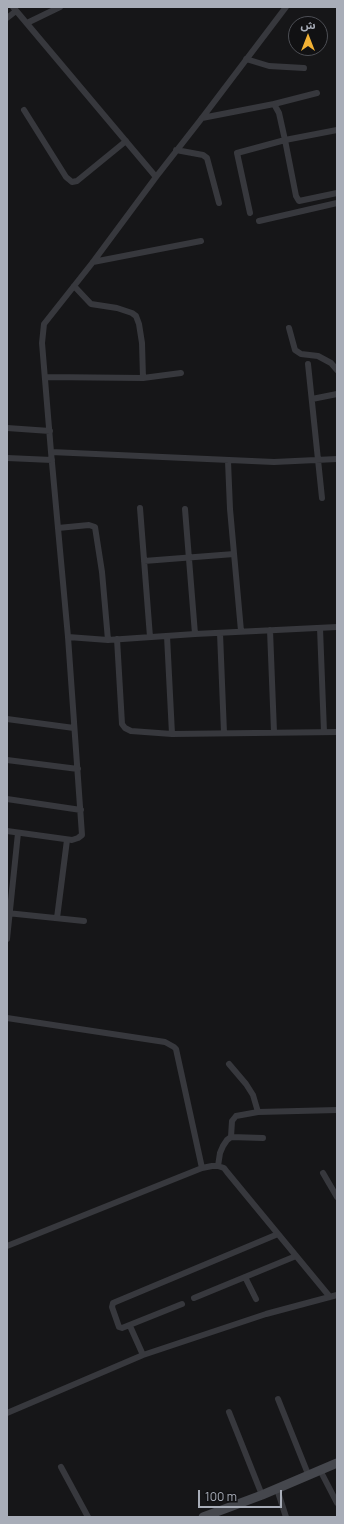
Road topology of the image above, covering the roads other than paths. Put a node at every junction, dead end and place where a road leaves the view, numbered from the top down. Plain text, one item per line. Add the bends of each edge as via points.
1 (60, 7) edge
2 (286, 7) edge
3 (15, 9) edge
4 (7, 18) edge
5 (27, 23) junction
6 (246, 59) junction
7 (304, 68) dead end
8 (317, 93) dead end
9 (274, 104) junction
10 (24, 110) dead end
11 (202, 118) junction
12 (337, 130) edge
13 (285, 140) junction
14 (126, 141) junction
15 (176, 150) junction
16 (156, 177) junction
17 (337, 194) edge
18 (219, 203) dead end
19 (337, 203) edge
20 (250, 213) dead end
21 (259, 220) dead end
22 (201, 241) dead end
23 (93, 262) junction
24 (74, 286) junction
25 (289, 328) dead end
26 (308, 364) dead end
27 (337, 370) edge
28 (181, 373) dead end
29 (45, 377) junction
30 (143, 378) junction
31 (337, 394) edge
32 (312, 399) junction
33 (7, 428) edge
34 (50, 431) junction
35 (51, 452) junction
36 (7, 458) edge
37 (337, 459) edge
38 (52, 460) junction
39 (228, 460) junction
40 (318, 460) junction
41 (322, 498) dead end
42 (140, 508) dead end
43 (185, 509) dead end
44 (58, 528) junction
45 (234, 554) junction
46 (189, 558) junction
47 (144, 561) junction
48 (337, 627) edge
49 (320, 628) junction
50 (270, 630) junction
51 (241, 631) junction
52 (220, 632) junction
53 (195, 634) junction
54 (167, 636) junction
55 (68, 637) junction
56 (150, 637) junction
57 (117, 639) junction
58 (108, 640) junction
59 (7, 719) edge
60 (74, 728) junction
61 (274, 732) junction
62 (324, 732) junction
63 (337, 732) edge
64 (224, 733) junction
65 (172, 734) junction
66 (7, 760) edge
67 (78, 769) junction
68 (7, 799) edge
69 (81, 810) junction
70 (7, 831) edge
71 (18, 833) junction
72 (67, 840) junction
73 (8, 913) edge
74 (57, 918) junction
75 (84, 921) dead end
76 (7, 939) edge
77 (7, 1018) edge
78 (229, 1064) dead end
79 (337, 1110) edge
80 (258, 1112) junction
81 (231, 1137) junction
82 (263, 1138) dead end
83 (218, 1166) junction
84 (202, 1168) junction
85 (324, 1173) dead end
86 (337, 1197) edge
87 (278, 1234) junction
88 (7, 1246) edge
89 (296, 1256) junction
90 (245, 1277) junction
91 (337, 1295) edge
92 (330, 1297) junction
93 (194, 1298) dead end
94 (256, 1299) dead end
95 (182, 1304) dead end
96 (130, 1326) junction
97 (143, 1355) junction
98 (278, 1399) dead end
99 (7, 1412) edge
100 (229, 1412) dead end
101 (337, 1463) edge
102 (61, 1467) dead end
103 (320, 1470) junction
104 (308, 1474) junction
105 (277, 1489) junction
106 (262, 1495) junction
107 (337, 1503) edge
108 (88, 1517) edge
109 (207, 1517) edge
110 (286, 1517) edge

1 - 5 street
2 - 6 street
3 - 4 street
3 - 5 street
5 - 14 street
6 - 7 street via 270,66
6 - 11 street
8 - 9 street
9 - 11 street
9 - 13 street via 279,113
10 - 14 street via 66,177 72,182 77,181
11 - 15 street
12 - 13 street
13 - 17 street via 299,201
13 - 20 street via 237,153
14 - 16 street
15 - 16 street
15 - 18 street via 207,158
16 - 23 street
19 - 21 street
22 - 23 street
23 - 24 street
24 - 29 street via 44,324 42,343
24 - 30 street via 91,304 117,308 136,316 142,343
25 - 27 street via 295,350 302,354 318,356 331,363
26 - 32 street
28 - 30 street
29 - 30 street
29 - 34 street
31 - 32 street
32 - 40 street
33 - 34 street
34 - 35 street
35 - 38 street
35 - 39 street
36 - 38 street
37 - 40 street
38 - 44 street
39 - 40 street
39 - 45 street
40 - 41 street
42 - 47 street
43 - 46 street
44 - 55 street
44 - 58 street via 89,525 95,527
45 - 46 street
45 - 51 street
46 - 47 street
46 - 53 street
47 - 56 street
48 - 49 street
49 - 50 street
49 - 62 street
50 - 51 street
50 - 61 street
51 - 52 street
52 - 53 street
52 - 64 street
53 - 54 street
54 - 56 street
54 - 65 street
55 - 58 street
55 - 60 street
56 - 57 street
57 - 58 street
57 - 65 street via 122,724 131,731
59 - 60 street
60 - 67 street
61 - 62 street
61 - 64 street
62 - 63 street
64 - 65 street
66 - 67 street
67 - 69 street
68 - 69 street
69 - 72 street via 82,835
70 - 71 street
71 - 72 street
71 - 73 street
72 - 74 street
73 - 74 street
73 - 76 street
74 - 75 street
77 - 84 street via 165,1042 174,1046
78 - 80 street via 246,1084
79 - 80 street
80 - 81 street via 236,1116 232,1121
81 - 82 street
81 - 83 street via 223,1146
83 - 84 street
83 - 87 street via 228,1172
84 - 88 street
85 - 86 street
87 - 89 street
87 - 96 street via 113,1303 119,1327
89 - 90 street
89 - 92 street
90 - 93 street
90 - 94 street
91 - 92 street
92 - 97 street via 266,1314
95 - 96 street
96 - 97 street
97 - 99 street
98 - 104 street
100 - 106 street
101 - 103 street
102 - 108 street
103 - 104 street
103 - 107 street
104 - 105 street
105 - 106 street
105 - 110 street
106 - 109 street

